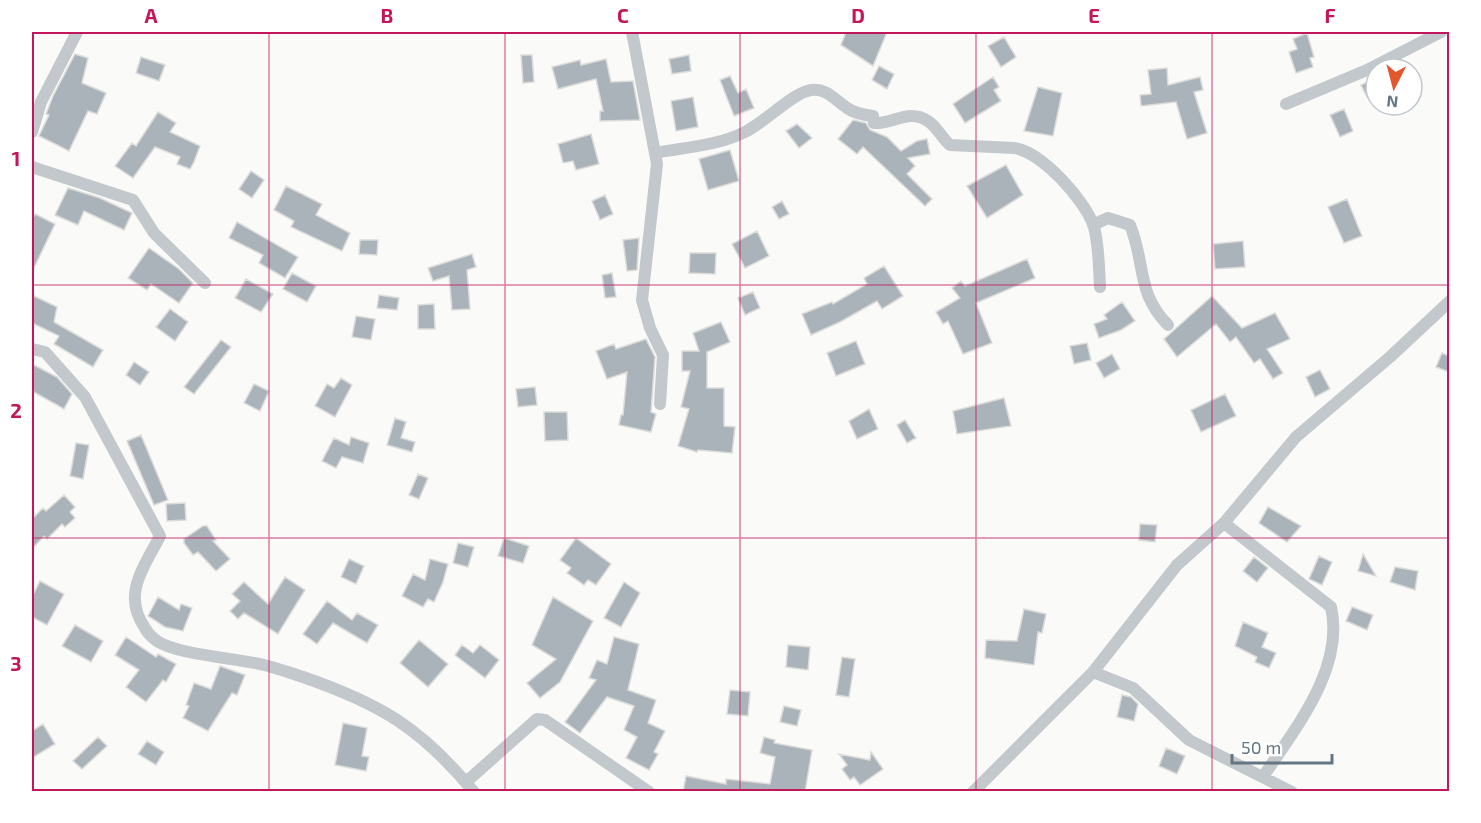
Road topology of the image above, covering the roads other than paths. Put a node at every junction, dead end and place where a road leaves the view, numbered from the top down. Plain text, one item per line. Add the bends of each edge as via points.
1 (77, 32) edge
2 (632, 32) edge
3 (1441, 32) edge
4 (1286, 104) dead end
5 (32, 132) edge
6 (655, 153) junction
7 (32, 166) edge
8 (1093, 225) junction
9 (205, 283) dead end
10 (1100, 287) dead end
11 (1449, 301) edge
12 (1168, 325) dead end
13 (32, 349) edge
14 (660, 404) dead end
15 (1224, 523) junction
16 (1093, 672) junction
17 (1263, 777) junction
18 (470, 787) edge
19 (649, 792) edge
20 (973, 792) edge
21 (1292, 792) edge

1 - 5 street via 41,102
2 - 6 street
3 - 4 street via 1367,70
6 - 8 street via 715,144 766,121 798,94 822,90 848,109 873,116 874,123 911,115 930,122 950,145 1025,149 1037,156 1077,198
6 - 14 street via 657,181 642,300 663,355
7 - 9 street via 133,201 154,233
8 - 10 street
8 - 12 street via 1108,218 1130,225 1138,245 1142,282 1154,311
11 - 15 street via 1296,437
13 - 18 street via 45,352 85,397 160,536 136,577 134,600 145,628 158,642 264,665 381,709 422,736
15 - 16 street via 1177,565
15 - 17 street via 1331,607 1334,623 1323,677
16 - 17 street via 1133,688 1189,740
16 - 20 street
17 - 21 street
18 - 19 street via 537,719 545,720

